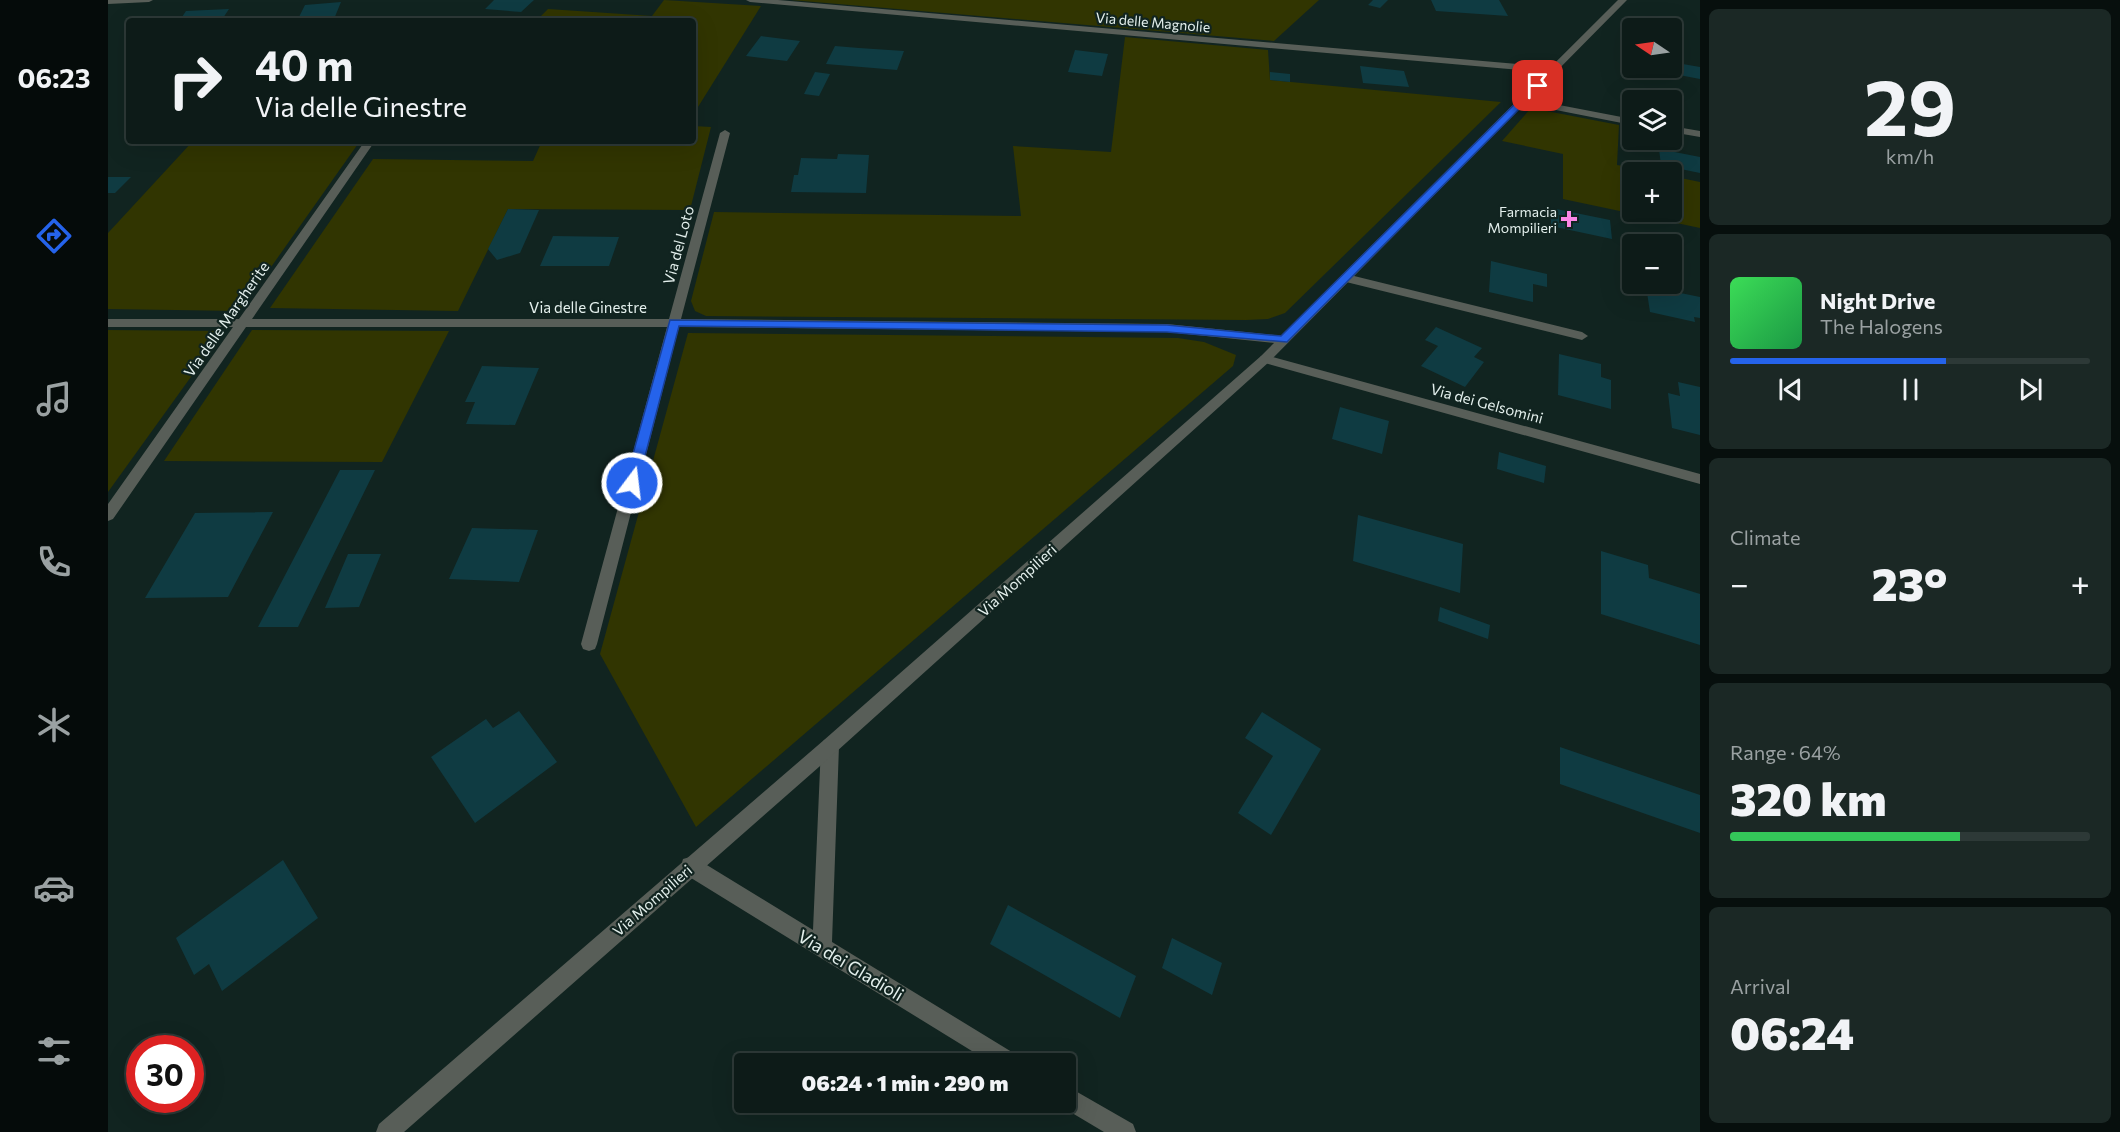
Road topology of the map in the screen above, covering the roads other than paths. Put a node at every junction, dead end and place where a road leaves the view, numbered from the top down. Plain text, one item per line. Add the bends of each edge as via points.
1 (149, 0) edge
2 (750, 0) edge
3 (1623, 0) edge
4 (108, 2) edge
5 (1553, 70) junction
6 (1523, 101) junction
7 (1622, 120) edge
8 (1682, 131) edge
9 (725, 133) dead end
10 (1700, 134) edge
11 (368, 144) edge
12 (1346, 278) junction
13 (108, 323) edge
14 (674, 323) junction
15 (242, 324) junction
16 (1582, 336) dead end
17 (1284, 340) junction
18 (1265, 359) junction
19 (1700, 479) edge
20 (108, 515) edge
21 (589, 644) dead end
22 (830, 746) junction
23 (690, 866) junction
24 (822, 947) junction
25 (995, 1053) edge
26 (1076, 1102) edge
27 (387, 1132) edge
28 (1125, 1132) edge

1 - 4 street
2 - 5 street, Via delle Magnolie
3 - 5 street, Via Mompilieri
5 - 6 street, Via Mompilieri
6 - 7 street
6 - 12 street, Via Mompilieri
8 - 10 street
9 - 14 street, Via del Loto
11 - 15 street, Via delle Margherite
12 - 16 street
12 - 17 street, Via Mompilieri
13 - 15 street, Via delle Ginestre
14 - 15 street, Via delle Ginestre
14 - 17 street, Via delle Ginestre via 1167,328
14 - 21 street, Via del Loto
15 - 20 street, Via delle Margherite
17 - 18 street, Via Mompilieri
18 - 19 street, Via dei Gelsomini
18 - 22 street, Via Mompilieri
22 - 23 street, Via Mompilieri
22 - 24 street
23 - 24 street, Via dei Gladioli
23 - 27 street, Via Mompilieri
24 - 25 street, Via dei Gladioli
26 - 28 street

